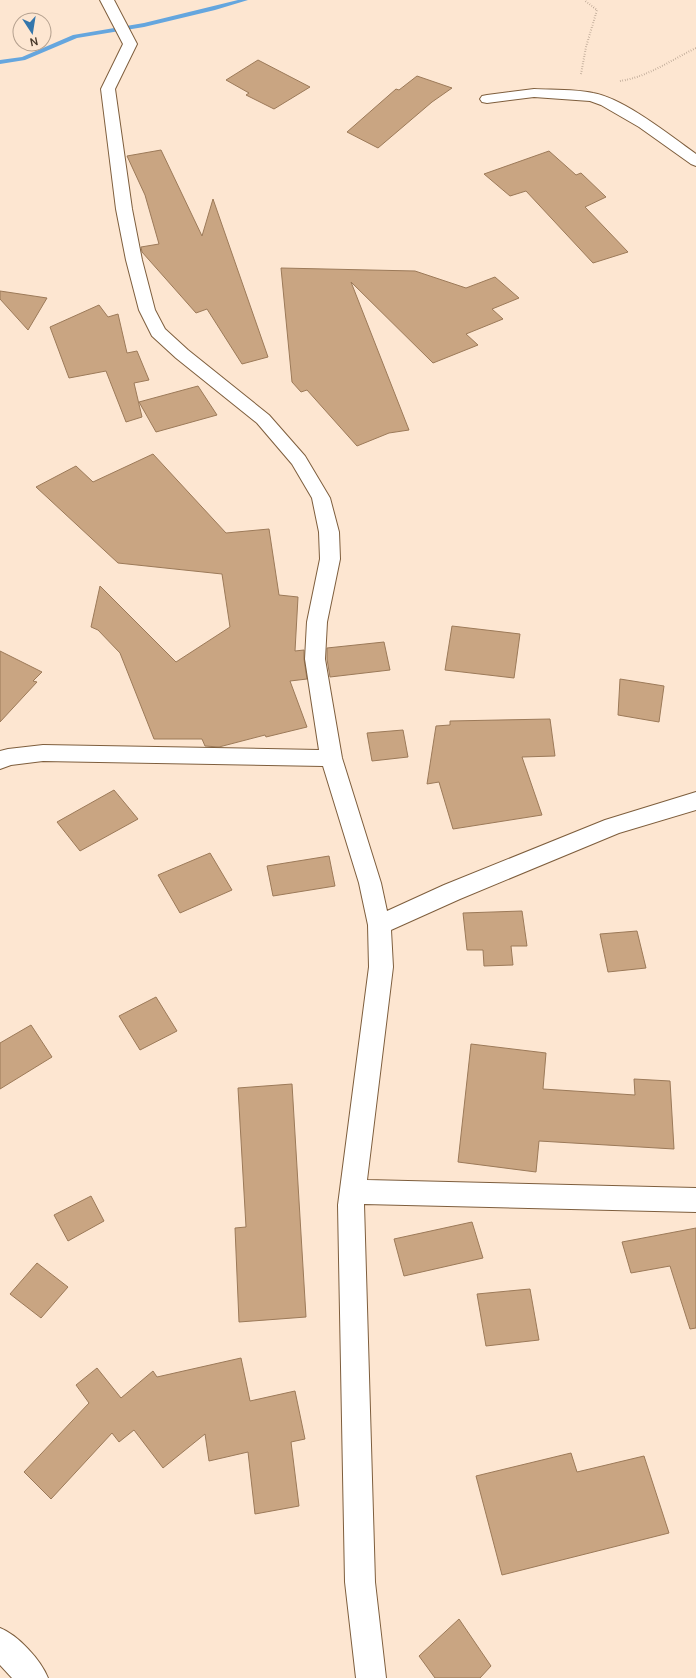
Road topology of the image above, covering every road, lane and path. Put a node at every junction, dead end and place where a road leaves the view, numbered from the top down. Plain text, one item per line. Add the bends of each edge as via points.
1 (107, 0) edge
2 (584, 0) edge
3 (696, 48) edge
4 (582, 78) dead end
5 (615, 82) dead end
6 (487, 100) dead end
7 (696, 161) edge
8 (331, 758) junction
9 (0, 761) edge
10 (696, 801) edge
11 (379, 925) junction
12 (352, 1192) junction
13 (696, 1200) edge
14 (0, 1643) edge
15 (33, 1678) edge
16 (371, 1678) edge

1 - 8 street via 130,44 108,89 124,209 147,310 158,332 262,419 299,460 321,498 329,532 330,559 317,622 315,659
2 - 4 path via 597,10 586,47
3 - 5 path via 648,74
6 - 7 street via 534,93 592,97 606,102 644,124
8 - 9 street via 43,753
8 - 11 street via 370,883
10 - 11 street via 613,826
11 - 12 street via 381,968
12 - 13 street
12 - 16 street via 360,1582
14 - 15 street

